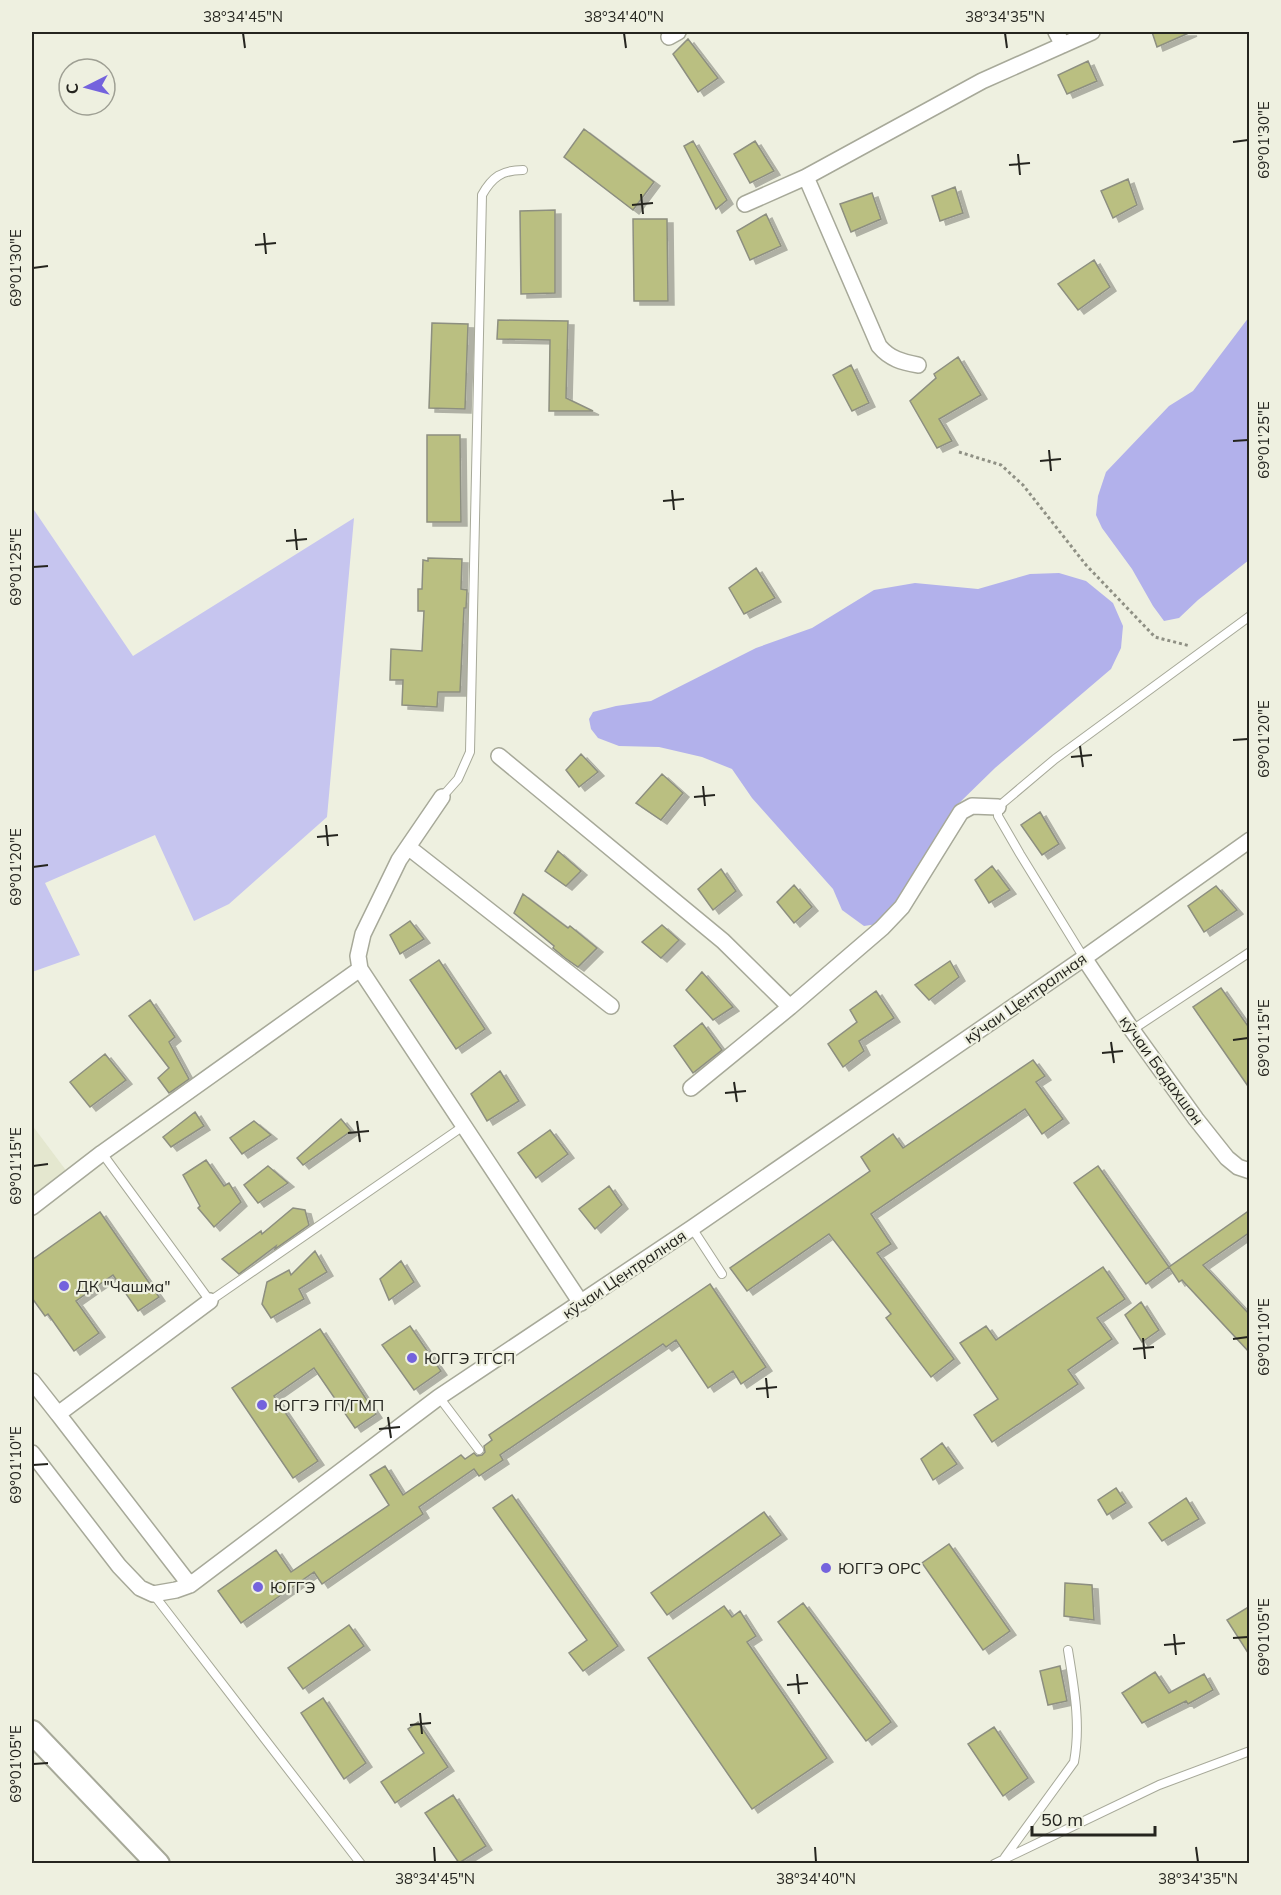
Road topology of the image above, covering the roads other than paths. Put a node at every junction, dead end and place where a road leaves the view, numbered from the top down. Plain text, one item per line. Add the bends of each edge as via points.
1 (1092, 32) edge
2 (1060, 38) edge
3 (523, 170) dead end
4 (806, 177) junction
5 (745, 204) dead end
6 (918, 365) dead end
7 (1250, 616) edge
8 (499, 756) dead end
9 (442, 797) joint
10 (998, 807) junction
11 (1250, 840) edge
12 (408, 847) junction
13 (1250, 952) edge
14 (1084, 958) junction
15 (360, 969) junction
16 (610, 1006) dead end
17 (790, 1006) junction
18 (1132, 1030) junction
19 (691, 1088) dead end
20 (465, 1125) junction
21 (102, 1153) junction
22 (1250, 1171) edge
23 (32, 1206) edge
24 (692, 1228) junction
25 (722, 1274) dead end
26 (210, 1301) junction
27 (581, 1303) junction
28 (32, 1382) edge
29 (440, 1397) junction
30 (58, 1414) junction
31 (479, 1450) dead end
32 (32, 1453) edge
33 (190, 1585) junction
34 (153, 1593) junction
35 (1068, 1650) dead end
36 (32, 1732) edge
37 (1250, 1750) edge
38 (1005, 1859) junction
39 (159, 1863) edge
40 (360, 1863) edge
41 (994, 1863) edge

1 - 2 street
2 - 4 street
3 - 9 lane via 503,172 482,195 470,752 458,779
4 - 5 street
4 - 6 street via 879,346 897,361
7 - 10 lane via 1055,759
8 - 17 street via 723,941
9 - 12 street
10 - 14 lane via 998,816 1014,845
10 - 17 street via 972,806 961,812 902,907
11 - 14 street, кӯчаи Централная
12 - 15 street via 363,934 358,956
12 - 16 street
13 - 18 lane
14 - 18 street, кӯчаи Бадахшон
14 - 24 street, кӯчаи Централная
15 - 20 street
15 - 21 street
17 - 19 street
18 - 22 street, кӯчаи Бадахшон via 1227,1158
20 - 26 lane
20 - 27 street
21 - 23 street
21 - 26 lane
24 - 25 lane
24 - 27 street, кӯчаи Централная
26 - 30 street
27 - 29 street, кӯчаи Централная
28 - 30 street
29 - 31 lane
29 - 33 street, кӯчаи Централная
30 - 33 street
32 - 34 street via 131,1580
33 - 34 street, кӯчаи Централная
34 - 40 lane
35 - 38 lane via 1077,1709 1074,1762
36 - 39 main road
37 - 38 lane via 1159,1785
38 - 41 lane

